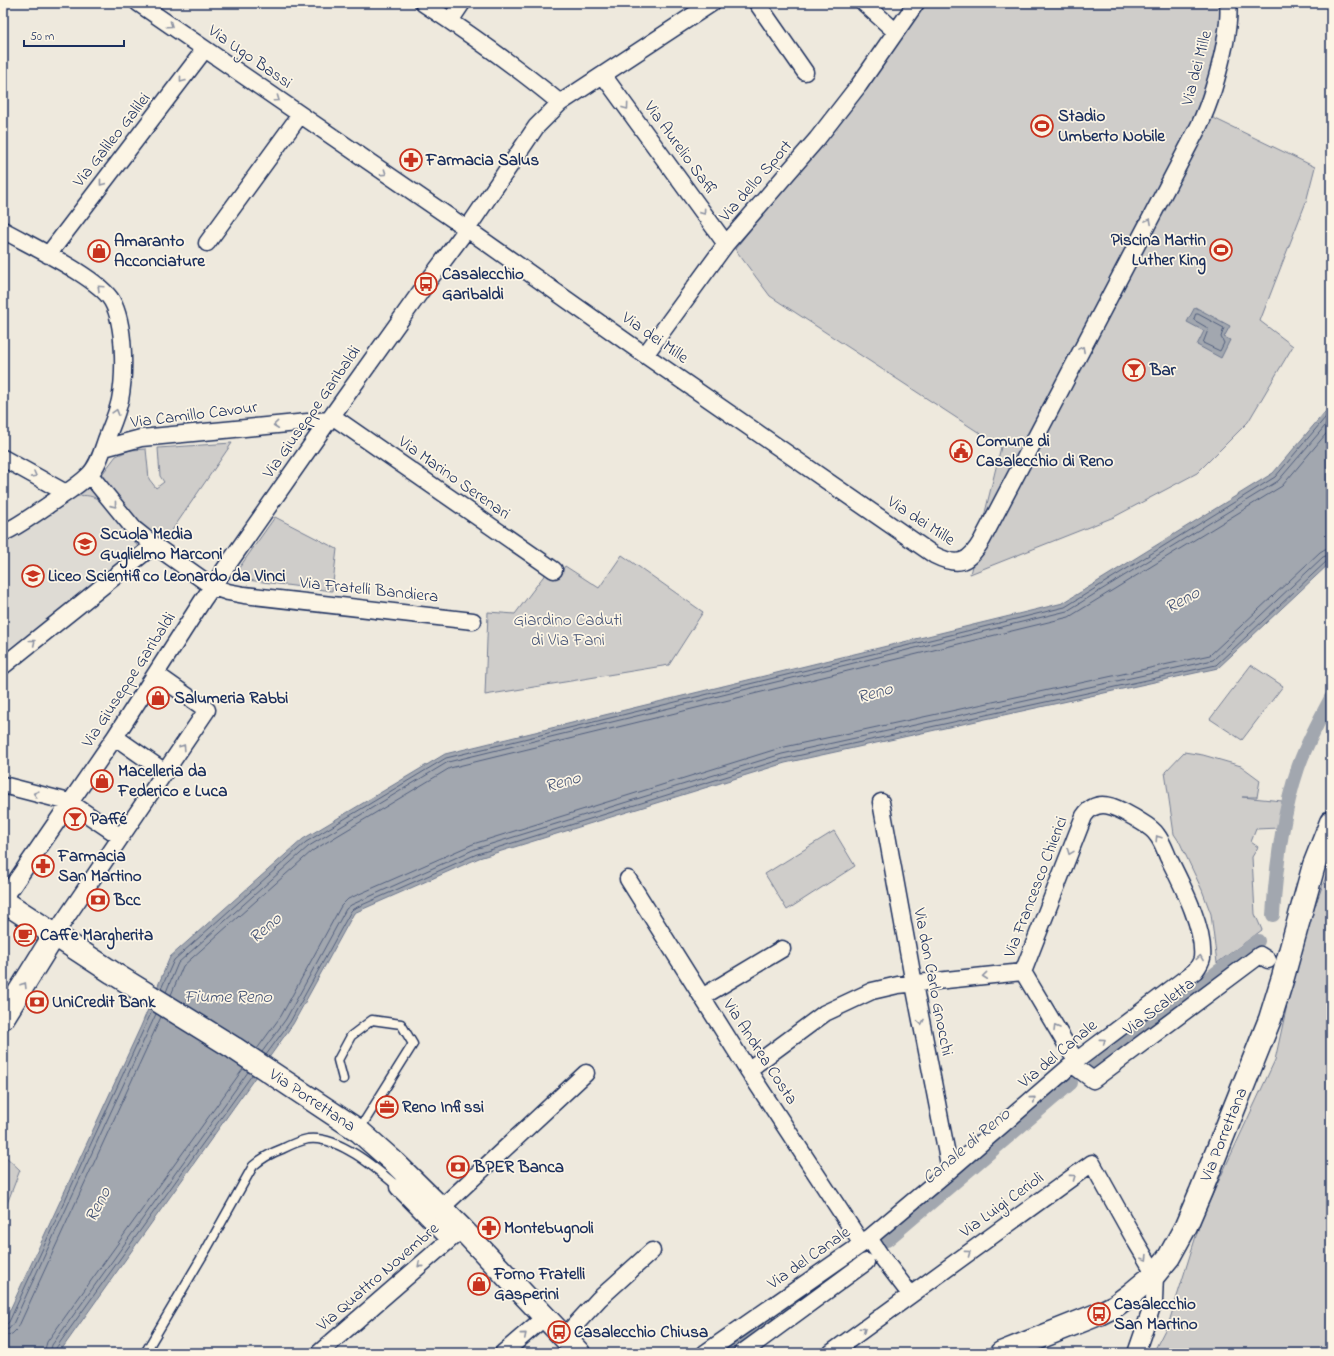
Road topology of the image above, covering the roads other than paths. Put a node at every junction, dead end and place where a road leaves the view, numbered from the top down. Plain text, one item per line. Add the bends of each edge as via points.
1 (138, 3) edge
2 (423, 3) edge
3 (462, 3) edge
4 (712, 3) edge
5 (757, 3) edge
6 (864, 3) edge
7 (916, 3) edge
8 (1228, 3) edge
9 (1237, 3) edge
10 (450, 21) junction
11 (1228, 27) junction
12 (896, 32) junction
13 (205, 50) junction
14 (805, 72) dead end
15 (603, 75) junction
16 (560, 103) junction
17 (300, 115) junction
18 (467, 229) junction
19 (3, 230) edge
20 (206, 243) dead end
21 (726, 244) junction
22 (48, 254) junction
23 (645, 355) junction
24 (330, 418) junction
25 (104, 448) junction
26 (3, 458) edge
27 (90, 475) junction
28 (66, 493) junction
29 (3, 533) edge
30 (154, 545) junction
31 (554, 570) dead end
32 (213, 587) junction
33 (473, 621) dead end
34 (3, 666) edge
35 (156, 674) junction
36 (115, 737) junction
37 (165, 772) junction
38 (3, 785) edge
39 (69, 802) junction
40 (881, 802) dead end
41 (1084, 816) joint
42 (1331, 822) edge
43 (121, 837) junction
44 (628, 879) dead end
45 (3, 900) edge
46 (56, 934) junction
47 (782, 950) dead end
48 (1268, 960) dead end
49 (1023, 972) junction
50 (914, 984) junction
51 (702, 996) junction
52 (3, 1018) edge
53 (1074, 1063) junction
54 (748, 1070) junction
55 (586, 1073) dead end
56 (343, 1079) dead end
57 (356, 1129) junction
58 (950, 1170) junction
59 (398, 1188) joint
60 (441, 1208) junction
61 (456, 1234) junction
62 (866, 1241) junction
63 (652, 1251) dead end
64 (866, 1262) dead end
65 (1155, 1274) junction
66 (910, 1294) junction
67 (545, 1318) junction
68 (564, 1337) junction
69 (715, 1350) edge
70 (145, 1353) edge
71 (319, 1353) edge
72 (503, 1353) edge
73 (579, 1353) edge
74 (742, 1353) edge
75 (831, 1353) edge
76 (1001, 1353) edge
77 (1136, 1353) edge

1 -> 13 street, Via Ugo Bassi
2 - 10 street
3 - 10 street
4 - 15 street, Via Giuseppe Garibaldi
5 - 14 street
6 - 12 street
7 - 12 street, Via dello Sport
8 - 11 street
9 - 11 street
10 - 16 street
23 -> 11 street, Via dei Mille via 934,554 947,562 966,559 978,547 1208,108 1222,60
12 - 21 street, Via dello Sport via 817,139
13 -> 17 street, Via Ugo Bassi
13 -> 22 street, Via Galileo Galilei
15 - 16 street, Via Giuseppe Garibaldi
15 -> 21 street, Via Aurelio Saffi
16 - 18 street, Via Giuseppe Garibaldi via 536,127
17 -> 18 street, Via Ugo Bassi
17 - 20 street
18 - 23 street, Via dei Mille
18 - 24 street, Via Giuseppe Garibaldi
19 - 22 street
21 - 23 street, Via dello Sport
25 -> 22 street via 120,400 122,383 123,350 116,312 112,301 90,279
24 -> 25 street, Via Camillo Cavour via 141,438
24 - 31 street, Via Marino Serenari
24 - 32 street, Via Giuseppe Garibaldi
25 - 27 street
26 -> 28 street
27 - 28 street
27 -> 30 street, Via Fratelli Bandiera via 134,529
28 - 29 street
30 - 32 street, Via Fratelli Bandiera
34 -> 30 street
32 - 33 street, Via Fratelli Bandiera via 244,595
32 - 35 street, Via Giuseppe Garibaldi
35 - 36 street, Via Giuseppe Garibaldi
37 -> 35 street via 207,710
36 - 37 street
36 - 39 street, Via Giuseppe Garibaldi
37 - 43 street
39 -> 38 street
39 - 43 street
39 - 45 street, Via Giuseppe Garibaldi
40 - 50 street, Via don Carlo Gnocchi
41 -> 49 street, Via Francesco Chierici
53 -> 41 street, Via del Canale via 1195,971 1202,958 1196,920 1179,877 1157,834 1121,810 1103,804 1088,810
42 - 65 main road, Via Porrettana via 1314,865 1270,1019 1186,1226
43 - 46 street
44 - 51 street, Via Andrea Costa
45 - 46 main road, Via Porrettana
52 -> 46 main road
46 - 57 main road, Via Porrettana
47 - 51 street
48 - 53 street, Via Scaletta via 1260,954 1093,1080
49 -> 50 street
53 -> 49 street
50 - 54 street via 872,991 825,1013
50 -> 58 street, Via don Carlo Gnocchi
51 - 54 street, Via Andrea Costa
58 -> 53 street, Via del Canale
54 - 62 street, Via Andrea Costa
55 - 60 street
56 - 57 lane via 338,1060 351,1036 372,1020 401,1024 413,1044
57 - 60 main road, Via Porrettana via 395,1162
58 - 62 street, Via del Canale
59 - 61 street
59 - 70 lane via 350,1151 326,1140 309,1139 292,1144 262,1159 253,1166
60 - 61 main road, Via Porrettana
61 - 67 main road, Via Porrettana
61 -> 71 street, Via Quattro Novembre
62 - 66 street, Via Andrea Costa
62 - 69 street, Via del Canale
63 - 68 street via 599,1298
64 - 74 street
66 -> 65 street, Via Luigi Cerioli via 1092,1163
65 - 76 main road, Via Porrettana via 1107,1310
65 - 77 street via 1154,1301
75 -> 66 street, Via Luigi Cerioli
67 - 68 main road, Via Porrettana
72 -> 67 street
68 - 73 main road, Via Porrettana

